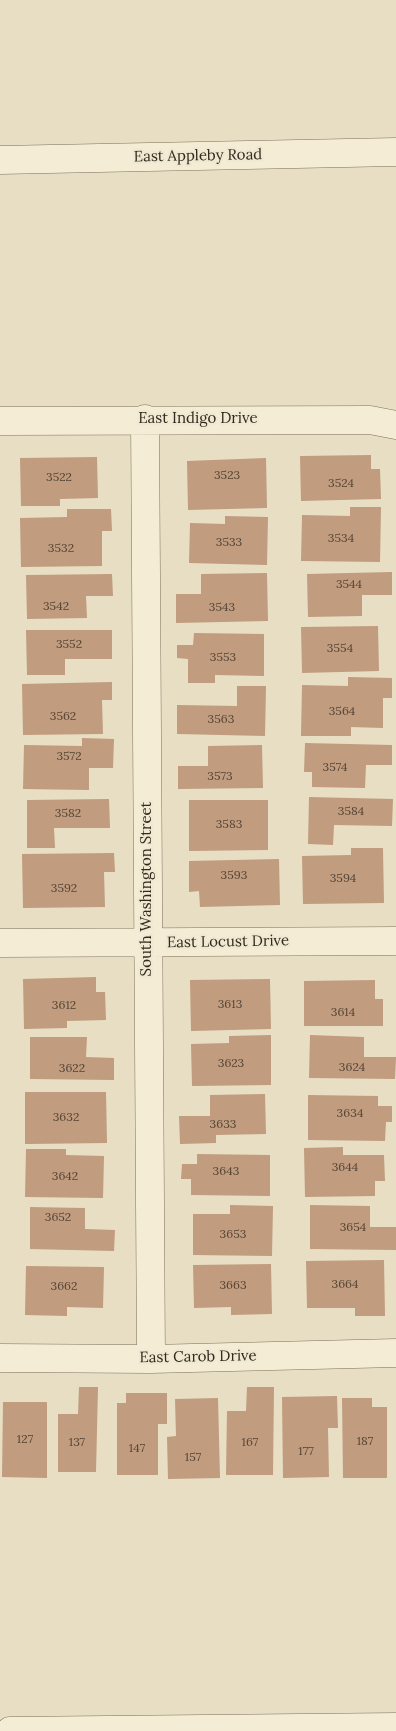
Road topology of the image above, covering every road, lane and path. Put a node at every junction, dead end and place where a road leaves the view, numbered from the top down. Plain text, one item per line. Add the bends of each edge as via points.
1 (396, 152) edge
2 (0, 160) edge
3 (144, 419) junction
4 (0, 421) edge
5 (396, 425) edge
6 (396, 941) edge
7 (0, 943) edge
8 (147, 944) junction
9 (396, 1353) edge
10 (0, 1358) edge
11 (151, 1359) junction
12 (396, 1727) edge
13 (224, 1730) edge
14 (10, 1731) edge

1 - 2 street, East Appleby Road
3 - 4 street, East Indigo Drive
3 - 5 street, East Indigo Drive via 370,420
3 - 8 street, South Washington Street
6 - 8 street, East Locust Drive
7 - 8 street, East Locust Drive
8 - 11 street, South Washington Street
9 - 11 street, East Carob Drive
10 - 11 street, East Carob Drive
12 - 13 street
13 - 14 street

